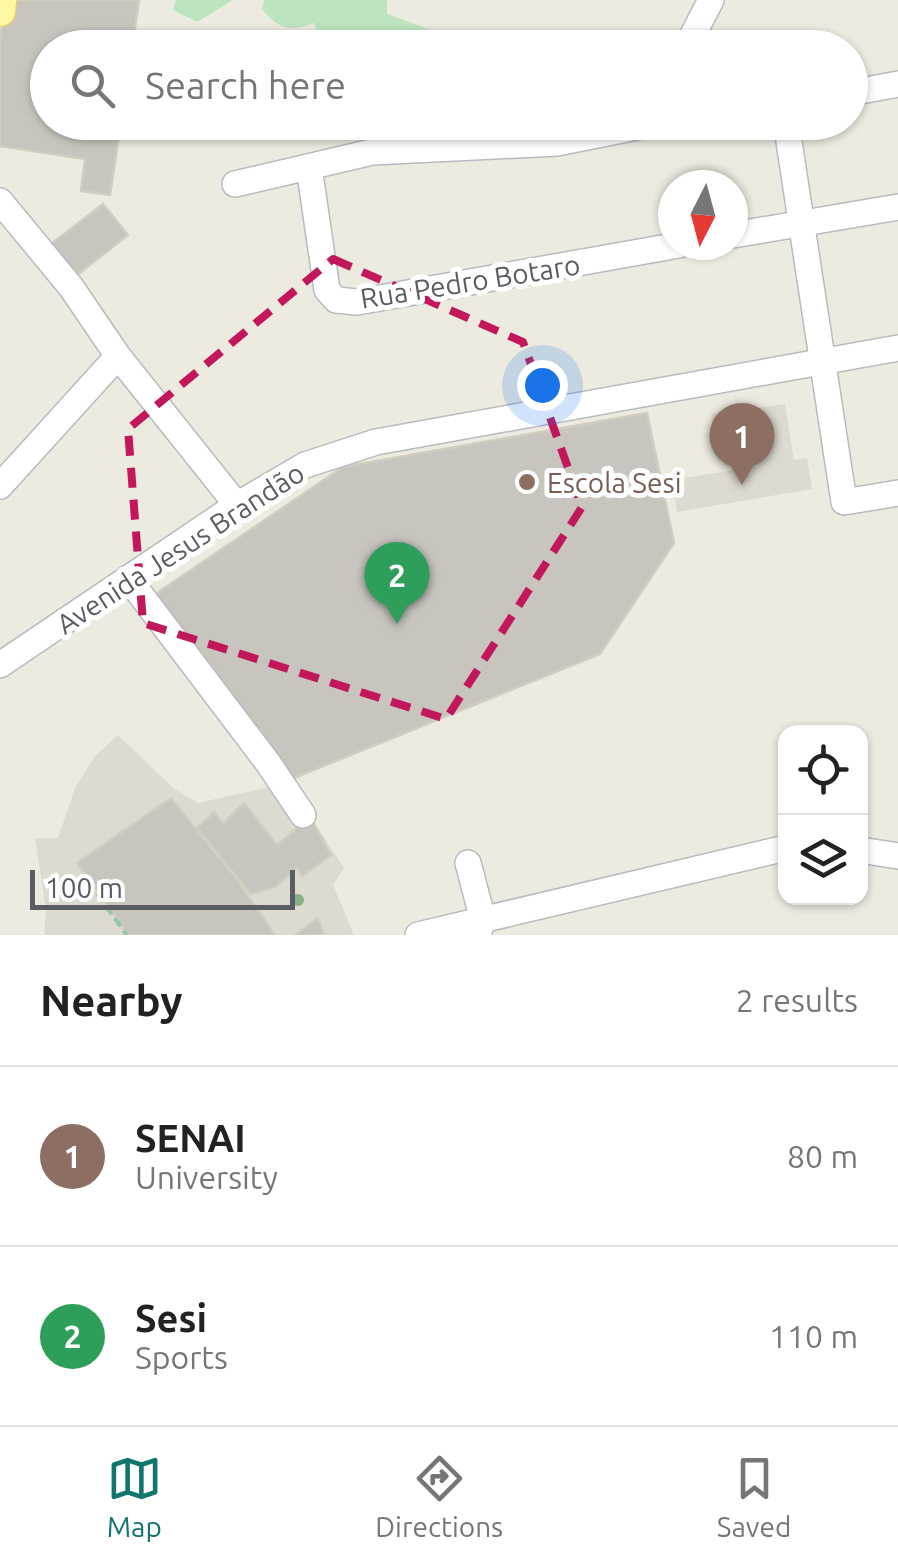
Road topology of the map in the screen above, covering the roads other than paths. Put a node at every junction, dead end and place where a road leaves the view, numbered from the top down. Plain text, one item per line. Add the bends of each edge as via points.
1 (2, 0) edge
2 (710, 0) edge
3 (0, 12) edge
4 (695, 30) edge
5 (898, 84) edge
6 (868, 90) edge
7 (567, 140) edge
8 (789, 140) edge
9 (308, 167) junction
10 (235, 184) dead end
11 (0, 201) edge
12 (898, 208) edge
13 (804, 223) junction
14 (748, 233) edge
15 (658, 249) edge
16 (898, 348) edge
17 (118, 356) junction
18 (821, 361) junction
19 (0, 486) edge
20 (898, 493) edge
21 (237, 505) junction
22 (128, 578) junction
23 (0, 666) edge
24 (303, 815) dead end
25 (778, 850) edge
26 (868, 851) edge
27 (898, 856) edge
28 (468, 863) dead end
29 (480, 927) edge
30 (418, 935) edge

1 - 3 main road
2 - 4 street
5 - 6 street
7 - 9 street via 372,152
8 - 13 street
9 - 10 street
9 - 15 street, Rua Pedro Botaro via 328,290 336,300 357,302
11 - 17 street
12 - 13 street
13 - 14 street
13 - 18 street
16 - 18 street, Avenida Jesus Brandão
17 - 19 street
17 - 21 street
18 - 20 street via 844,502
18 - 21 street, Avenida Jesus Brandão via 376,442 305,464
21 - 22 street, Avenida Jesus Brandão
22 - 23 street, Avenida Jesus Brandão
22 - 24 street
25 - 29 street
26 - 27 street
28 - 29 street
29 - 30 street

